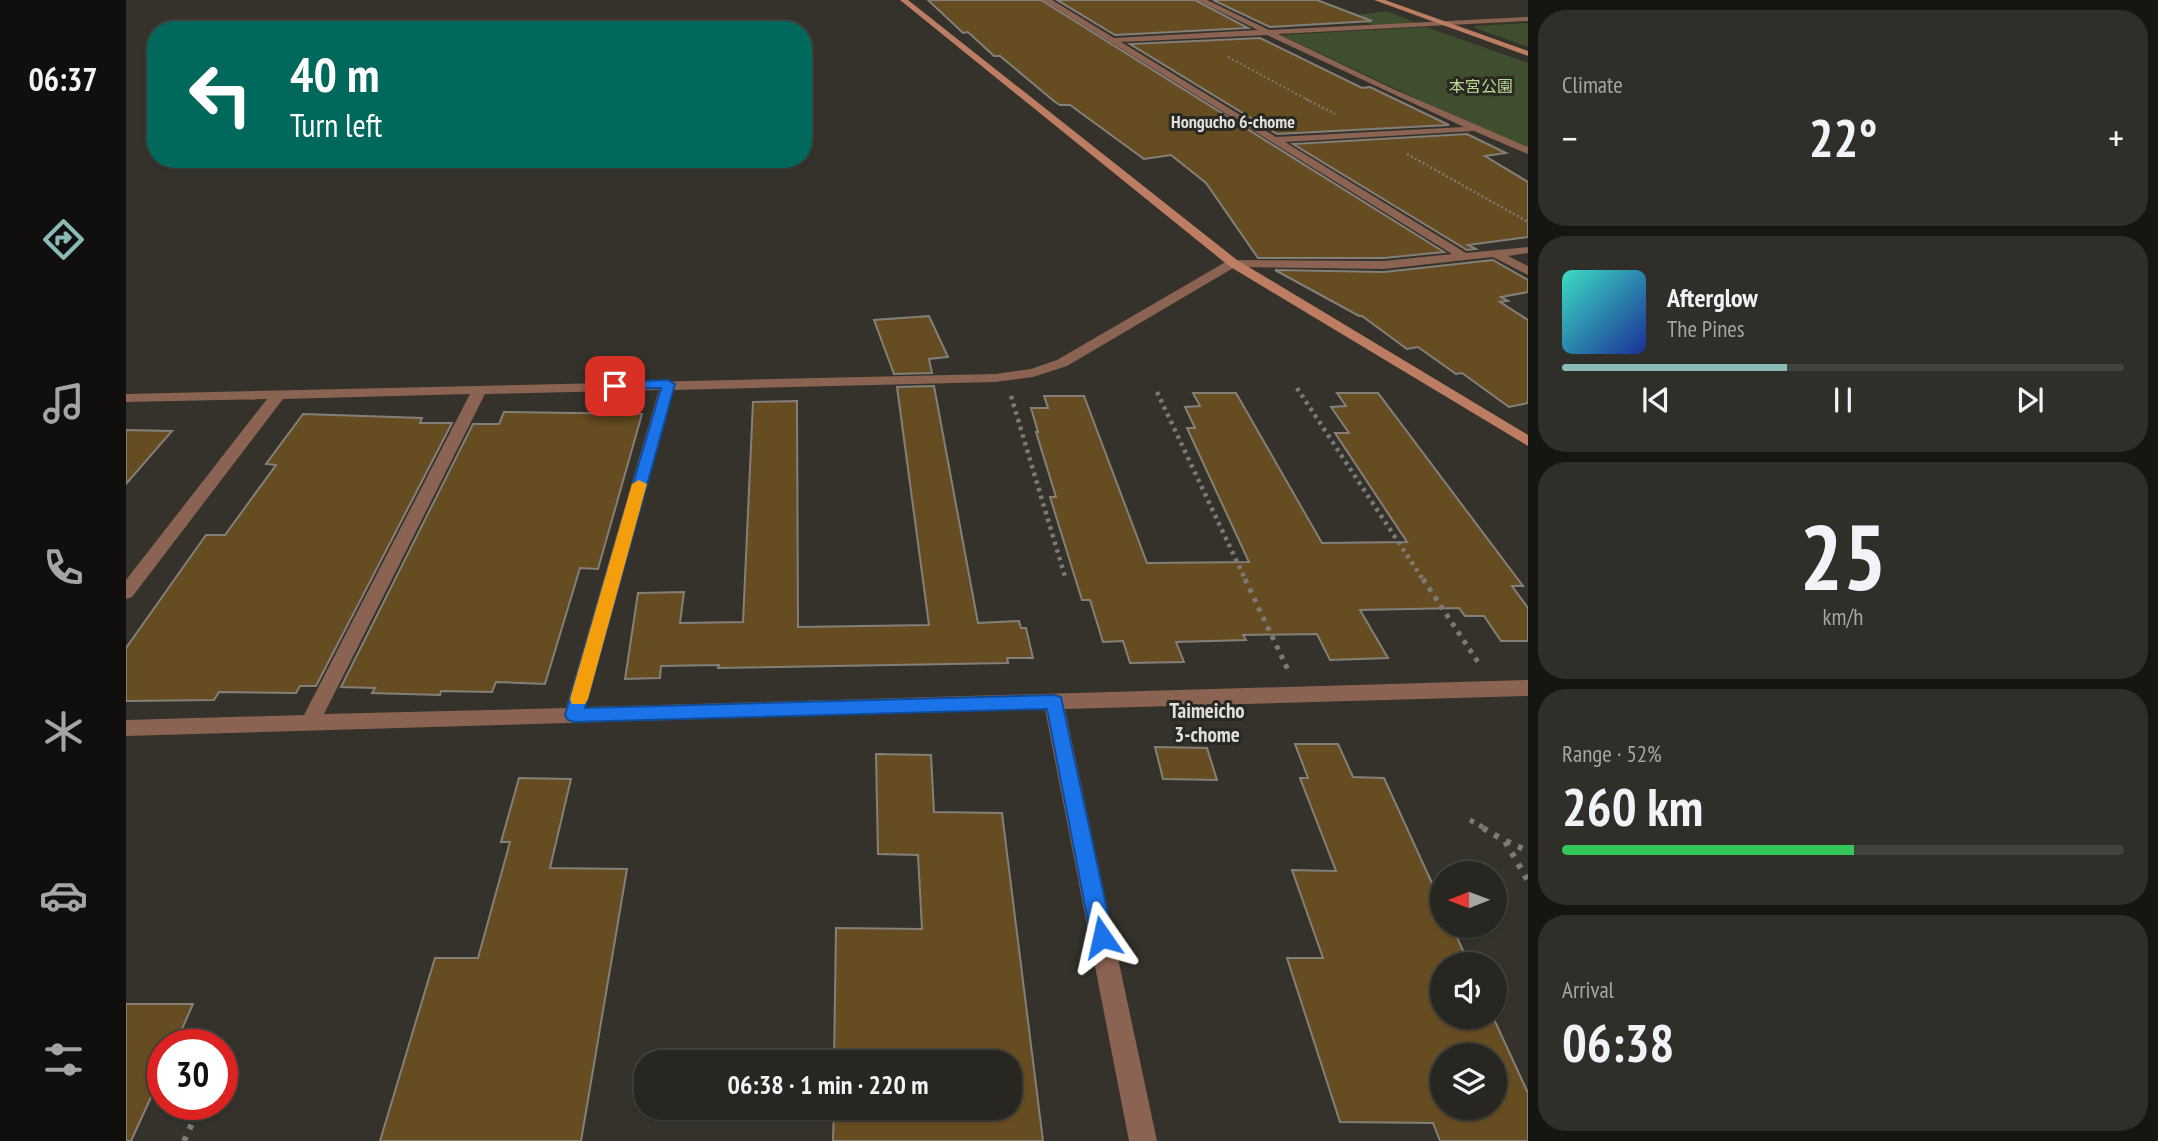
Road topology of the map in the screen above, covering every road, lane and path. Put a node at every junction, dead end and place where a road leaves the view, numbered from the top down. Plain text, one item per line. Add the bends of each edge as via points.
1 (904, 0) edge
2 (1047, 0) edge
3 (1200, 0) edge
4 (1378, 0) edge
5 (1528, 19) edge
6 (1442, 23) junction
7 (1270, 33) junction
8 (1112, 40) junction
9 (1528, 54) edge
10 (1474, 129) junction
11 (1275, 140) junction
12 (1528, 152) edge
13 (1528, 250) edge
14 (1493, 253) junction
15 (1463, 256) junction
16 (1233, 263) junction
17 (1528, 271) edge
18 (1006, 376) junction
19 (668, 384) junction
20 (1297, 388) dead end
21 (480, 389) junction
22 (1157, 391) dead end
23 (278, 395) junction
24 (126, 398) edge
25 (1528, 441) edge
26 (1066, 580) dead end
27 (126, 593) edge
28 (1528, 688) edge
29 (1496, 689) junction
30 (1300, 695) junction
31 (1054, 702) junction
32 (574, 715) junction
33 (310, 723) junction
34 (126, 728) edge
35 (1470, 820) dead end
36 (1505, 841) junction
37 (1528, 851) edge
38 (1528, 881) edge
39 (194, 1120) edge
40 (184, 1141) edge
41 (1143, 1141) edge

1 - 16 street
2 - 8 street
3 - 7 street
4 - 6 street
5 - 6 street
6 - 7 street
6 - 9 street
7 - 8 street
7 - 10 street
8 - 11 street
10 - 11 street
10 - 12 street
11 - 15 street
13 - 14 street
14 - 15 street
14 - 17 street
15 - 16 street via 1384,265
16 - 18 street via 1062,363
16 - 25 street
18 - 19 street
18 - 26 path
19 - 21 street
19 - 32 street
20 - 29 path
21 - 23 street
21 - 33 street
22 - 30 path
23 - 24 street
23 - 27 street
28 - 29 street
29 - 30 street
30 - 31 street
31 - 32 street
31 - 41 street
32 - 33 street
33 - 34 street
35 - 36 path
36 - 37 path
36 - 38 path
39 - 40 path

